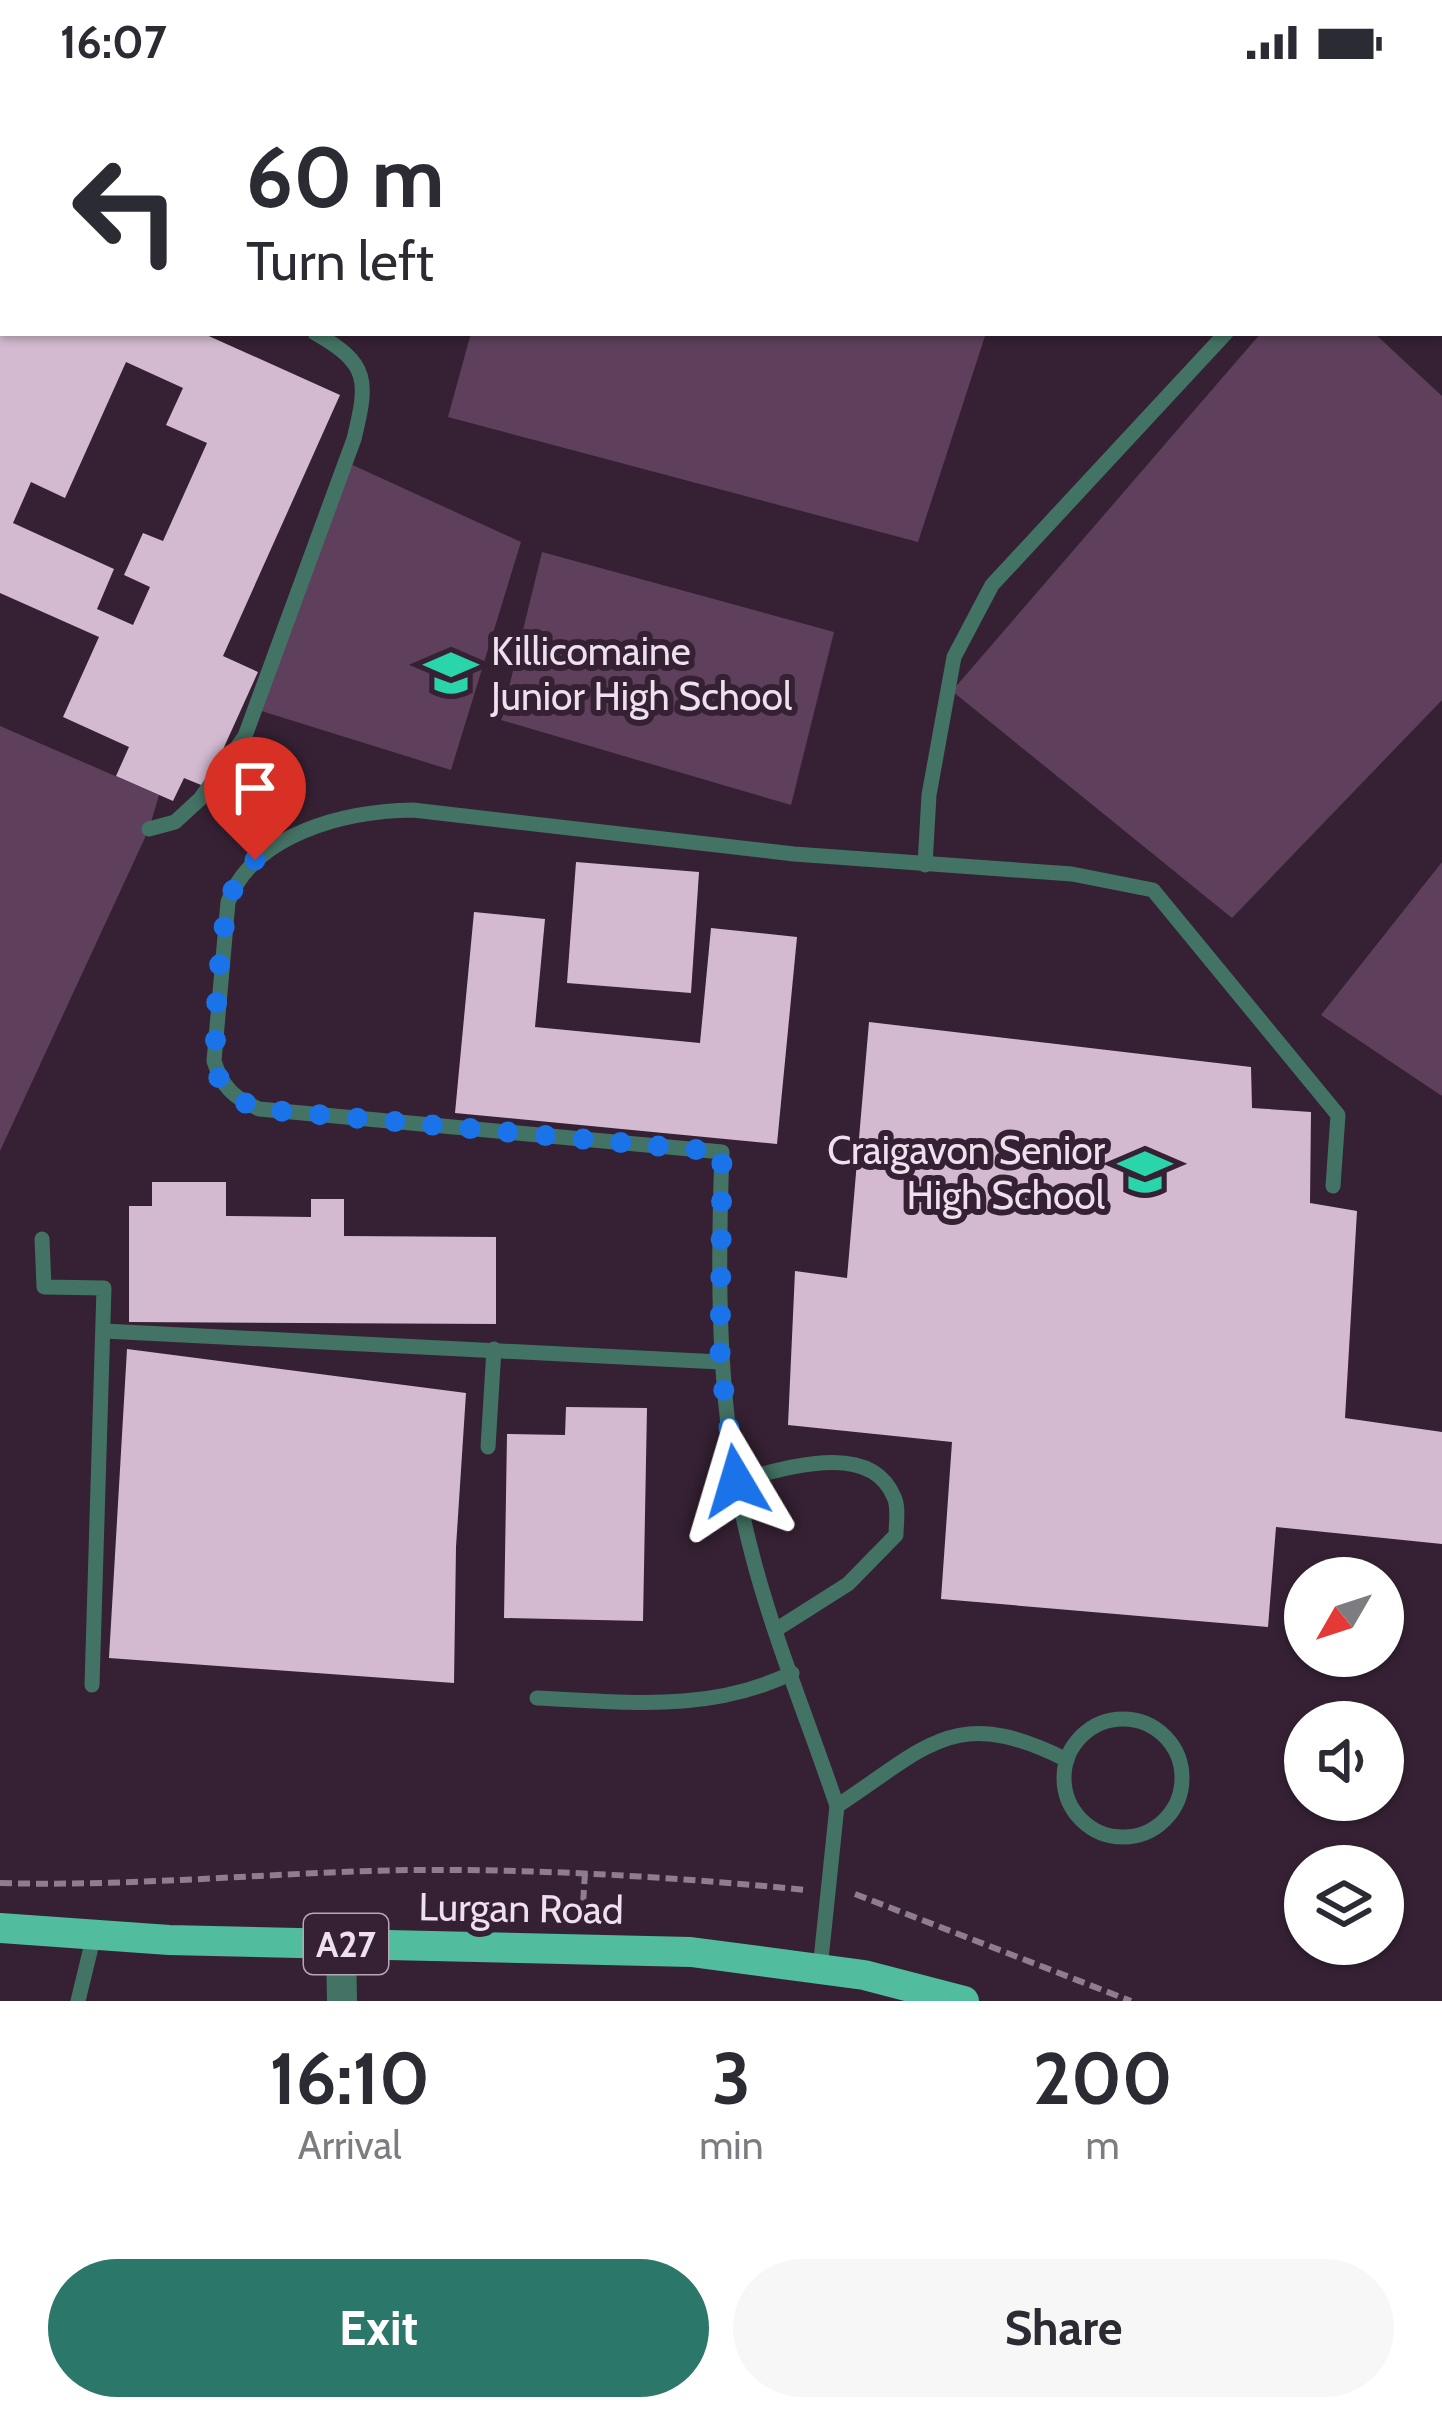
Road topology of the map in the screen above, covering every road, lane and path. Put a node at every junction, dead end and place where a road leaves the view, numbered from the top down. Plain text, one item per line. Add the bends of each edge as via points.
1 (320, 336) edge
2 (1223, 336) edge
3 (149, 829) dead end
4 (925, 865) junction
5 (1333, 1186) dead end
6 (42, 1239) dead end
7 (104, 1331) junction
8 (494, 1348) junction
9 (720, 1362) junction
10 (488, 1447) dead end
11 (736, 1481) junction
12 (777, 1629) junction
13 (792, 1673) junction
14 (92, 1685) dead end
15 (537, 1698) dead end
16 (1066, 1760) junction
17 (837, 1806) junction
18 (585, 1873) junction
19 (0, 1883) edge
20 (828, 1892) junction
21 (0, 1928) edge
22 (94, 1935) junction
23 (341, 1944) junction
24 (580, 1947) junction
25 (820, 1969) junction
26 (78, 2001) edge
27 (342, 2001) edge
28 (964, 2001) edge
29 (1131, 2001) edge

1 - 3 lane via 348,352 366,391 354,439 245,736 200,799 176,822
2 - 4 lane via 992,585 954,657
4 - 5 lane via 1072,874 1153,890 1338,1115
4 - 9 lane via 412,810 323,824 255,860 237,880 228,902 214,1061 237,1099 259,1109 722,1152
6 - 7 lane via 44,1287 104,1288
7 - 8 lane
7 - 14 lane
8 - 9 lane
8 - 10 lane
9 - 11 lane
11 - 12 lane
11 - 12 lane via 845,1462 875,1471 895,1498 896,1535 848,1584
12 - 13 lane
13 - 15 lane via 734,1697
13 - 17 lane
16 - 16 lane via 1067,1799 1077,1816 1110,1836 1160,1824 1182,1786 1181,1766 1162,1733 1127,1719 1090,1729
16 - 17 lane via 1026,1739 953,1734
17 - 20 lane
18 - 19 path
18 - 20 path
18 - 24 path
20 - 25 lane
20 - 29 path via 863,1895
21 - 22 main road, Lurgan Road / A27
22 - 23 main road, Lurgan Road / A27
22 - 26 lane
23 - 24 main road, Lurgan Road / A27
23 - 27 street
24 - 25 main road, Lurgan Road / A27
25 - 28 main road, Lurgan Road / A27

